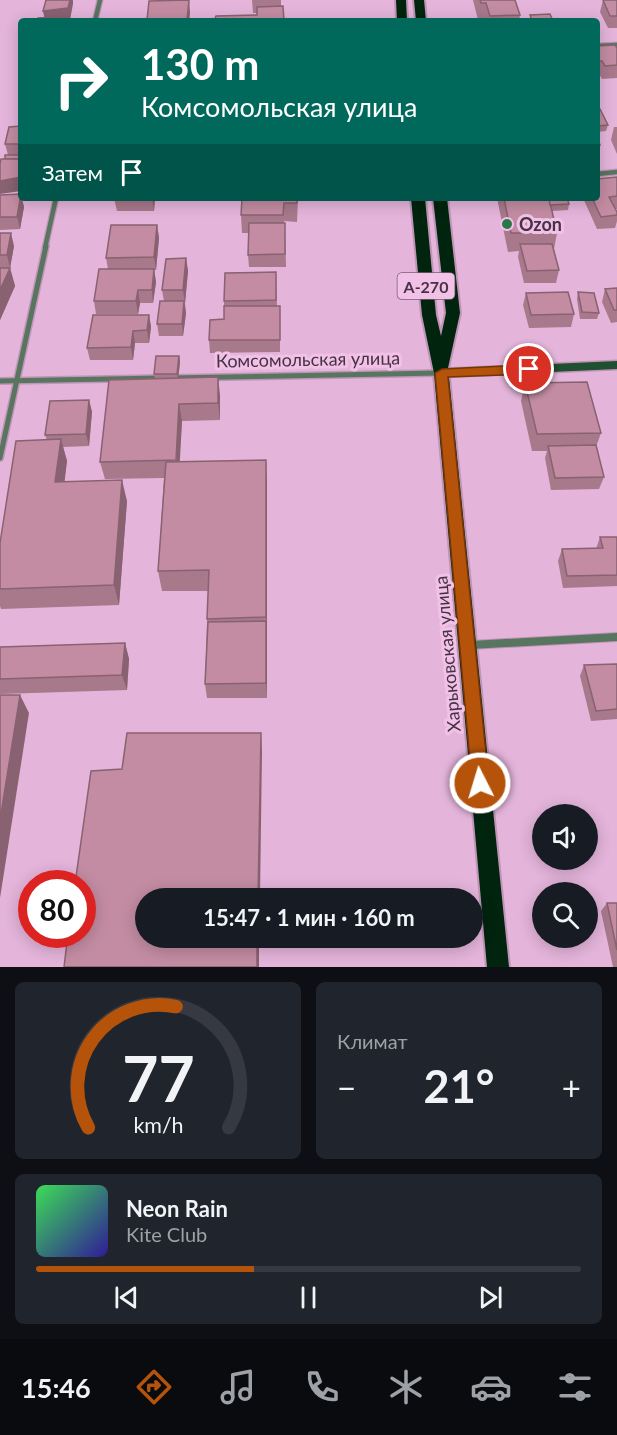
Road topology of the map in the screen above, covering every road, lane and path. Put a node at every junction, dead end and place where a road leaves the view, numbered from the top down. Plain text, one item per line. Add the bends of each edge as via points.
1 (100, 0) edge
2 (401, 0) edge
3 (419, 0) edge
4 (96, 18) edge
5 (402, 18) edge
6 (421, 18) edge
7 (617, 45) edge
8 (600, 46) edge
9 (617, 172) edge
10 (600, 174) edge
11 (55, 201) edge
12 (418, 201) edge
13 (440, 201) edge
14 (617, 365) edge
15 (442, 373) junction
16 (0, 381) edge
17 (16, 381) junction
18 (0, 458) edge
19 (617, 637) edge
20 (467, 645) junction
21 (498, 967) edge

1 - 4 street
2 - 5 highway
3 - 6 highway
7 - 8 street
9 - 10 street
11 - 17 street
12 - 15 highway, Харьковская улица / А-270 via 429,315
13 - 15 highway, Харьковская улица / А-270 via 453,314
14 - 15 main road, Комсомольская улица
15 - 17 street, Комсомольская улица
15 - 20 highway, Харьковская улица / А-270
16 - 17 street, Комсомольская улица
17 - 18 street
19 - 20 street
20 - 21 highway, Харьковская улица / А-270

